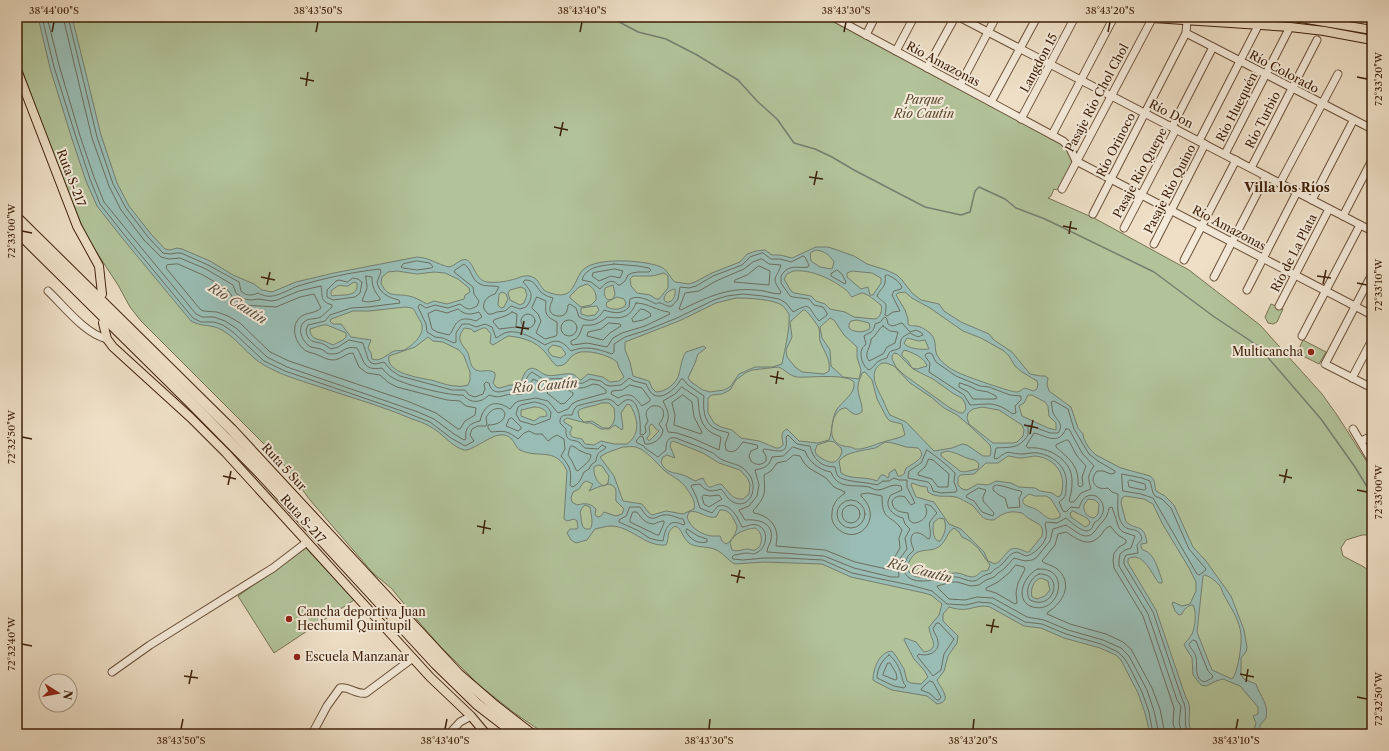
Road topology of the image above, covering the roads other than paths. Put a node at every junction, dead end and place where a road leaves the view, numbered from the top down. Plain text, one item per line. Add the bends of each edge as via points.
1 (875, 17) edge
2 (914, 17) edge
3 (955, 17) edge
4 (959, 17) edge
5 (996, 17) edge
6 (1036, 17) edge
7 (1076, 17) edge
8 (1114, 17) edge
9 (1138, 17) edge
10 (1295, 17) edge
11 (835, 18) edge
12 (1152, 18) junction
13 (1187, 21) junction
14 (1259, 24) junction
15 (1290, 27) junction
16 (1372, 30) edge
17 (988, 32) junction
18 (1186, 33) junction
19 (866, 35) junction
20 (1317, 40) dead end
21 (1372, 40) edge
22 (1213, 47) junction
23 (1020, 48) junction
24 (896, 51) junction
25 (1240, 61) junction
26 (1050, 64) junction
27 (927, 68) junction
28 (17, 70) edge
29 (1266, 74) junction
30 (1338, 74) dead end
31 (1081, 80) junction
32 (960, 85) junction
33 (1292, 88) junction
34 (1110, 95) junction
35 (991, 102) junction
36 (1322, 104) junction
37 (1145, 113) junction
38 (1021, 119) junction
39 (1353, 121) junction
40 (1174, 128) junction
41 (1372, 130) edge
42 (1052, 135) junction
43 (1202, 142) junction
44 (1225, 154) junction
45 (1236, 160) junction
46 (1372, 160) edge
47 (1076, 161) junction
48 (1251, 168) junction
49 (1266, 176) junction
50 (1110, 179) junction
51 (1280, 183) junction
52 (1062, 189) dead end
53 (1297, 192) junction
54 (1141, 195) junction
55 (1312, 200) junction
56 (1329, 209) junction
57 (1171, 211) junction
58 (1093, 214) dead end
59 (1343, 216) junction
60 (17, 218) edge
61 (1360, 225) junction
62 (1201, 226) junction
63 (1124, 228) dead end
64 (17, 231) edge
65 (1372, 231) edge
66 (1232, 242) junction
67 (1154, 244) dead end
68 (1263, 258) junction
69 (1184, 260) dead end
70 (1372, 274) edge
71 (1295, 275) junction
72 (1214, 277) dead end
73 (1247, 290) dead end
74 (48, 291) dead end
75 (1325, 291) junction
76 (102, 294) dead end
77 (1279, 306) dead end
78 (1355, 306) junction
79 (1372, 315) edge
80 (103, 323) dead end
81 (1302, 336) dead end
82 (107, 339) junction
83 (1372, 340) edge
84 (1352, 378) junction
85 (1372, 388) edge
86 (1353, 429) dead end
87 (1372, 436) edge
88 (1361, 441) junction
89 (1372, 461) edge
90 (307, 542) junction
91 (413, 658) junction
92 (112, 672) dead end
93 (470, 716) junction
94 (312, 734) edge
95 (449, 734) edge
96 (486, 734) edge
97 (516, 734) edge
98 (531, 734) edge

1 - 19 street
2 - 24 street
3 - 27 street
4 - 17 street, Río Don
5 - 17 street
6 - 23 street
7 - 26 street, Langdon 15
8 - 31 street
9 - 12 main road
10 - 16 main road
11 - 19 street, Río Amazonas
12 - 13 main road
12 - 34 street, Pasaje Río Chol Chol
13 - 14 main road
13 - 18 street, Río Orinoco
14 - 15 main road
14 - 25 street, Pasaje Río Quino
15 - 21 main road
15 - 29 street, Río Huequén
17 - 23 street, Río Don
17 - 32 street
18 - 22 street, Río Colorado
18 - 37 street, Río Orinoco
19 - 24 street, Río Amazonas
20 - 33 street, Río Turbio
22 - 25 street, Río Colorado
22 - 40 street, Pasaje Río Quepe
23 - 26 street, Río Don
23 - 35 street
24 - 27 street, Río Amazonas
25 - 29 street, Río Colorado
25 - 43 street, Pasaje Río Quino
26 - 31 street, Río Don
26 - 38 street, Langdon 15
27 - 32 street, Río Amazonas
28 - 76 main road, Ruta S-217 via 77,226 99,266
29 - 33 street, Río Colorado
29 - 44 street, Río Huequén
30 - 36 street
31 - 34 street, Río Don
31 - 42 street
32 - 35 street, Río Amazonas
33 - 36 street, Río Colorado
33 - 48 street, Río Turbio
34 - 37 street, Río Don
34 - 47 street, Pasaje Río Chol Chol
35 - 38 street, Río Amazonas
36 - 39 street, Río Colorado
36 - 51 street
37 - 40 street, Río Don
37 - 50 street, Río Orinoco
38 - 42 street, Río Amazonas
39 - 41 street, Río Colorado
39 - 55 street
40 - 43 street, Río Don
40 - 54 street, Pasaje Río Quepe
42 - 47 street, Río Amazonas via 1070,148
43 - 44 street, Río Don
43 - 57 street, Pasaje Río Quino
44 - 45 street, Río Don
45 - 48 street, Río Don
45 - 62 street
46 - 59 street
47 - 50 street, Río Amazonas
47 - 52 street, Pasaje Río Chol Chol
48 - 49 street, Río Don
49 - 51 street, Río Don
49 - 66 street
50 - 54 street, Río Amazonas
50 - 58 street, Río Orinoco
51 - 53 street, Río Don
53 - 55 street, Río Don
53 - 68 street
54 - 57 street, Río Amazonas
54 - 63 street, Pasaje Río Quepe
55 - 56 street, Río Don
56 - 59 street, Río Don
56 - 71 street, Río de La Plata
57 - 62 street, Río Amazonas
57 - 67 street, Pasaje Río Quino
59 - 61 street, Río Don
60 - 98 highway, Ruta 5 Sur via 237,435 454,670
61 - 65 street, Río Don
61 - 75 street
62 - 66 street, Río Amazonas
62 - 69 street
64 - 97 highway, Ruta 5 Sur via 261,474 436,664 477,704
66 - 68 street, Río Amazonas
66 - 72 street
68 - 71 street, Río Amazonas
68 - 73 street
70 - 78 street
71 - 75 street, Río Amazonas
71 - 77 street, Río de La Plata
74 - 82 street via 88,328
75 - 78 street, Río Amazonas
75 - 81 street
78 - 79 street, Río Amazonas
78 - 84 street via 1325,364
80 - 82 main road, Ruta S-217
82 - 90 main road, Ruta S-217 via 226,453
83 - 84 street
84 - 85 street
86 - 88 street
87 - 88 street
88 - 89 street
90 - 91 main road, Ruta S-217
90 - 92 street via 267,572
91 - 93 main road, Ruta S-217
91 - 94 street via 366,693 340,688
93 - 95 street
93 - 96 main road, Ruta S-217

